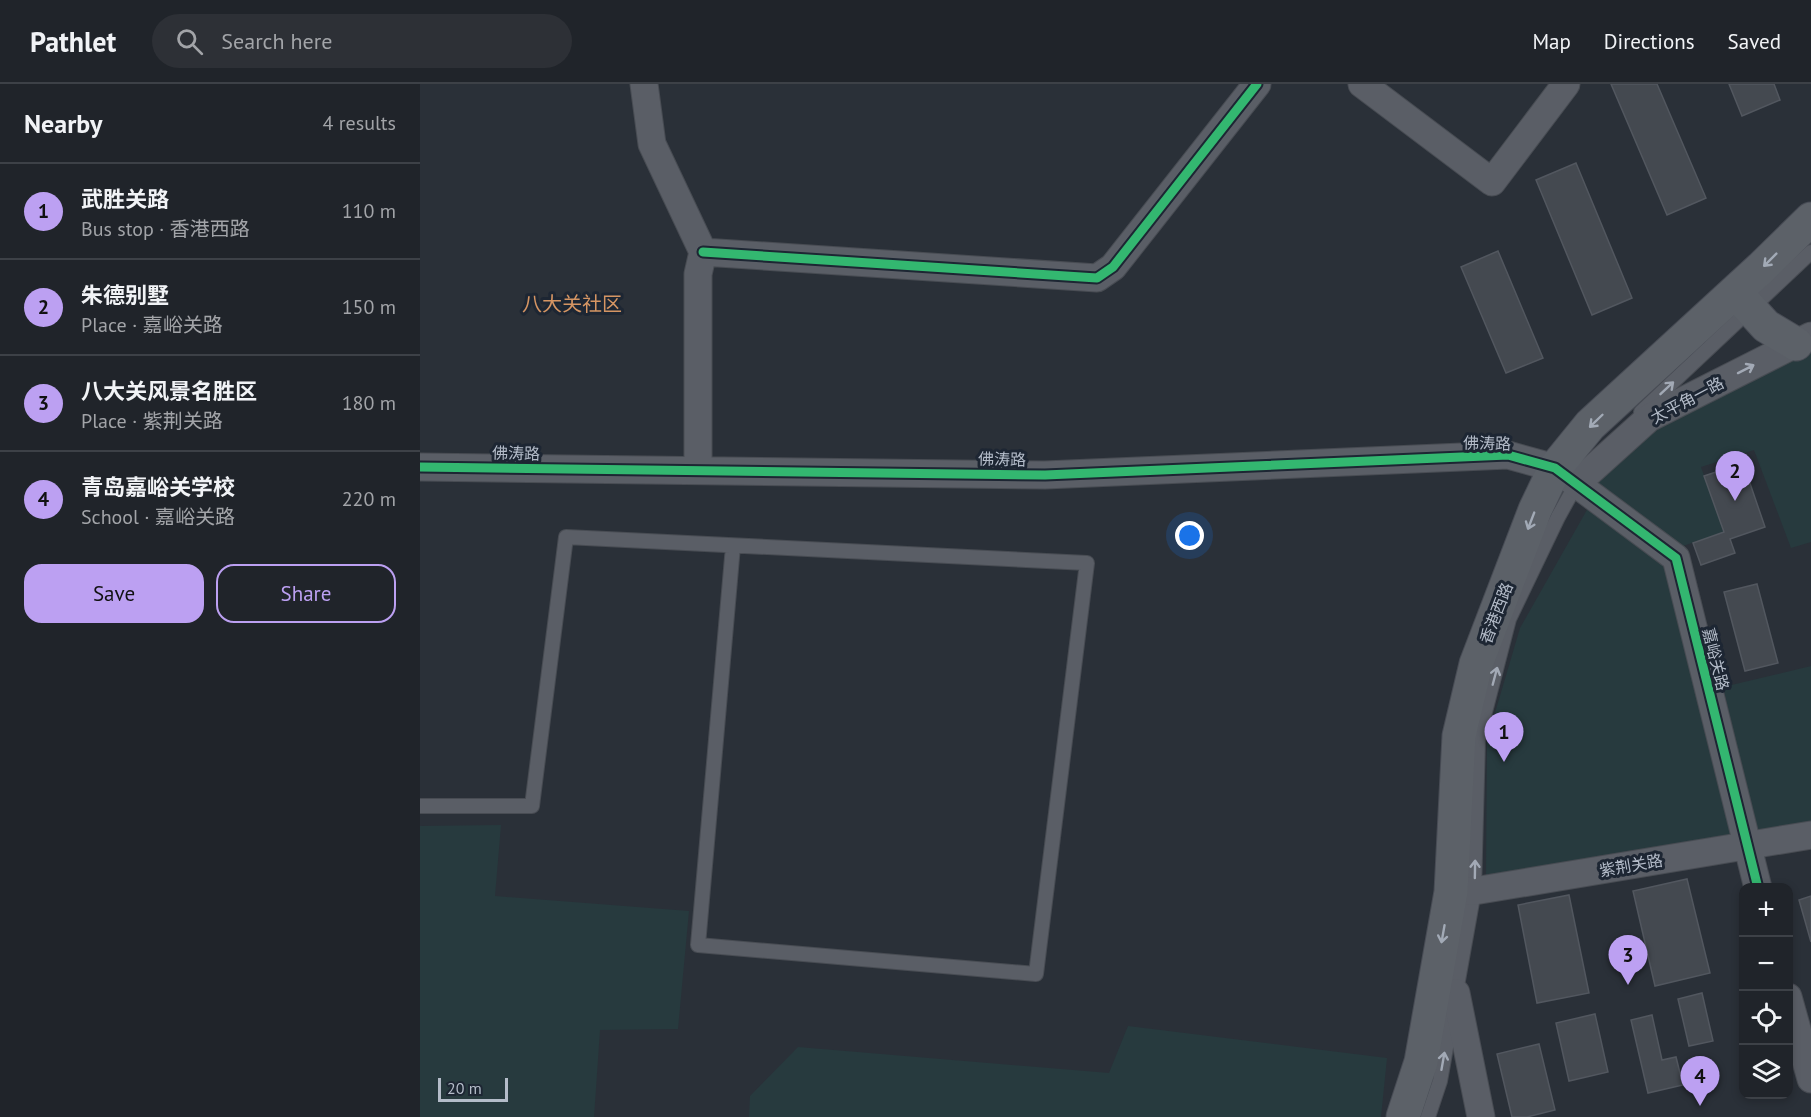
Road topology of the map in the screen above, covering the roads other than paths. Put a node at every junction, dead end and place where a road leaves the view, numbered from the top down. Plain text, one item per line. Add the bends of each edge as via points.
1 (644, 84) edge
2 (1257, 84) edge
3 (1362, 84) edge
4 (1566, 84) edge
5 (1811, 219) edge
6 (703, 252) junction
7 (1811, 252) edge
8 (1744, 301) junction
9 (1803, 340) edge
10 (420, 467) edge
11 (698, 470) junction
12 (1566, 476) junction
13 (733, 546) junction
14 (420, 806) edge
15 (1811, 835) edge
16 (1747, 845) junction
17 (1757, 883) edge
18 (1463, 891) junction
19 (1456, 993) junction
20 (1793, 1016) edge
21 (1811, 1079) edge
22 (1403, 1117) edge
23 (1428, 1117) edge
24 (1481, 1117) edge

1 - 6 street via 652,144
2 - 6 street via 1113,267 1096,278
3 - 4 street via 1492,182
5 -> 8 main road, 香港西路
6 - 11 street via 698,274
7 - 8 lane, 香港西路
8 - 9 main road via 1766,326
8 - 12 main road, 香港西路 via 1590,425
12 -> 9 street, 太平角一路 via 1649,418
10 - 11 street, 佛涛路
11 - 12 street, 佛涛路 via 1045,475 1508,455
12 - 16 street, 嘉峪关路 via 1676,558
12 - 18 main road, 香港西路 via 1536,510 1474,674 1459,736
13 - 13 lane via 1087,563 1036,974 698,945
13 - 14 lane via 566,537 532,806
15 - 16 street, 紫荆关路
16 - 17 street, 嘉峪关路
16 - 18 street, 紫荆关路
18 - 19 lane, 香港西路
18 -> 22 main road, 香港西路 via 1421,1062
23 -> 19 lane, 香港西路 via 1440,1081
19 - 24 street
20 - 21 street

